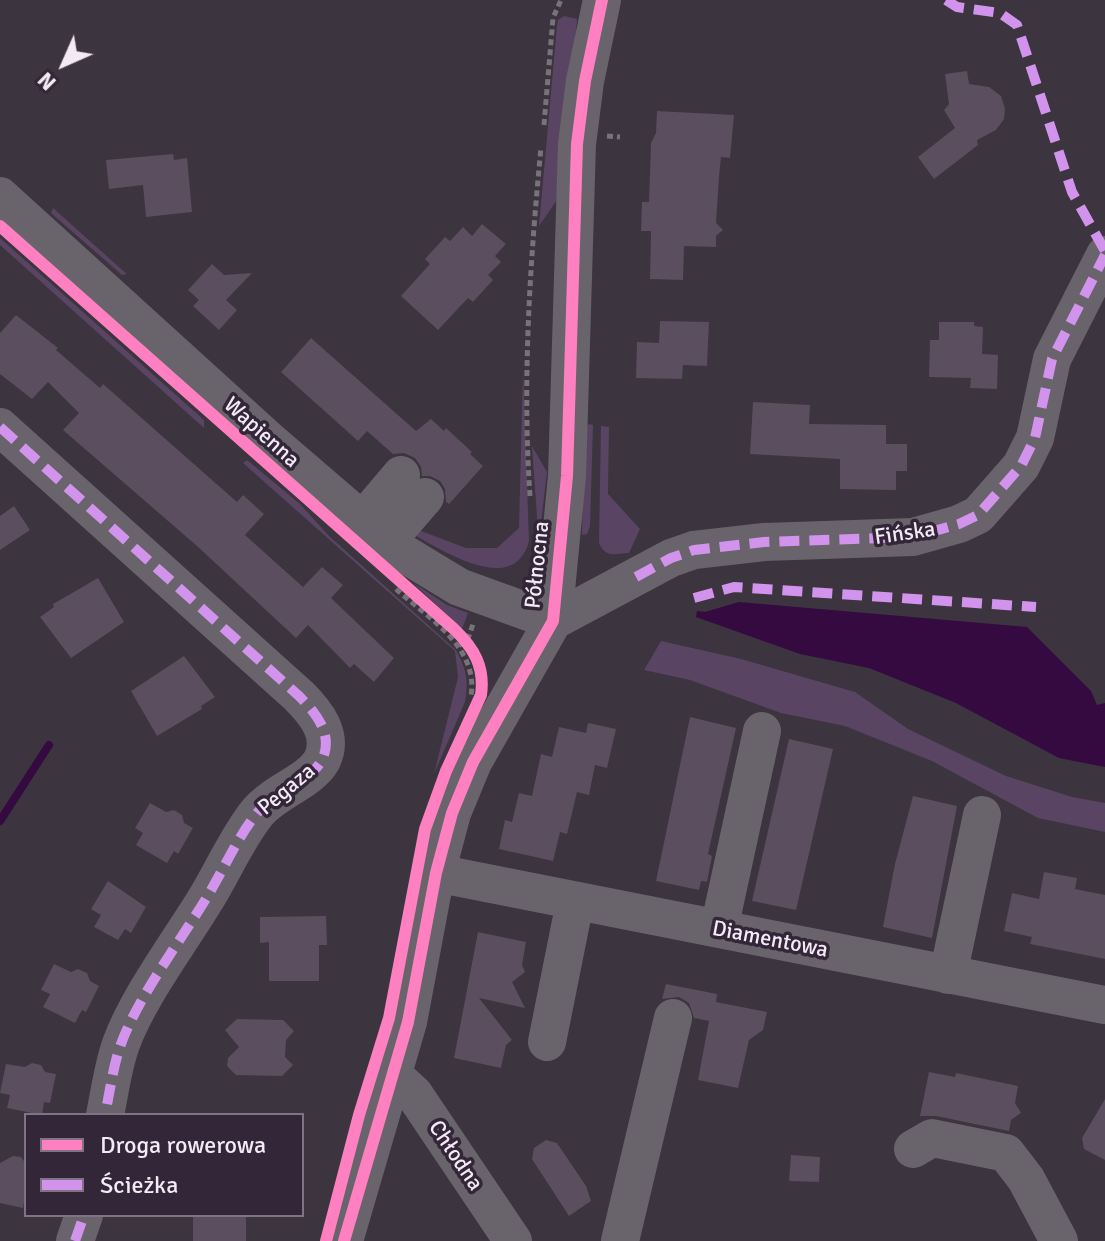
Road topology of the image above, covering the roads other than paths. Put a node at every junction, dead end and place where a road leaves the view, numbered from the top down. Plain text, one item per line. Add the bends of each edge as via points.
1 (602, 0) edge
2 (0, 196) edge
3 (1105, 255) edge
4 (0, 427) edge
5 (413, 486) dead end
6 (374, 532) junction
7 (553, 621) junction
8 (762, 731) dead end
9 (982, 815) dead end
10 (436, 873) junction
11 (575, 902) junction
12 (719, 929) junction
13 (948, 975) junction
14 (1105, 1005) edge
15 (673, 1018) dead end
16 (547, 1042) dead end
17 (391, 1078) junction
18 (105, 1113) edge
19 (913, 1149) dead end
20 (83, 1217) edge
21 (75, 1241) edge
22 (344, 1241) edge
23 (513, 1241) edge
24 (620, 1241) edge
25 (1059, 1241) edge

1 - 7 street, Północna via 577,144 567,476
2 - 6 street, Wapienna
3 - 7 street, Fińska via 1052,359 1035,438 1021,466 978,515 913,537 694,550
4 - 18 street, Pegaza via 299,696 325,736 321,761 311,774 269,798 247,825 147,994 122,1043
5 - 6 street
6 - 7 street, Wapienna via 459,587
7 - 10 street, Północna via 463,784
8 - 12 street
9 - 13 street
10 - 11 street, Diamentowa
10 - 17 street, Północna via 408,1022
11 - 12 street, Diamentowa
11 - 16 street
12 - 13 street, Diamentowa
13 - 14 street, Diamentowa
15 - 24 street
17 - 22 street, Północna
17 - 23 street, Chłodna via 414,1094
19 - 25 street via 932,1138 1006,1153
20 - 21 street

